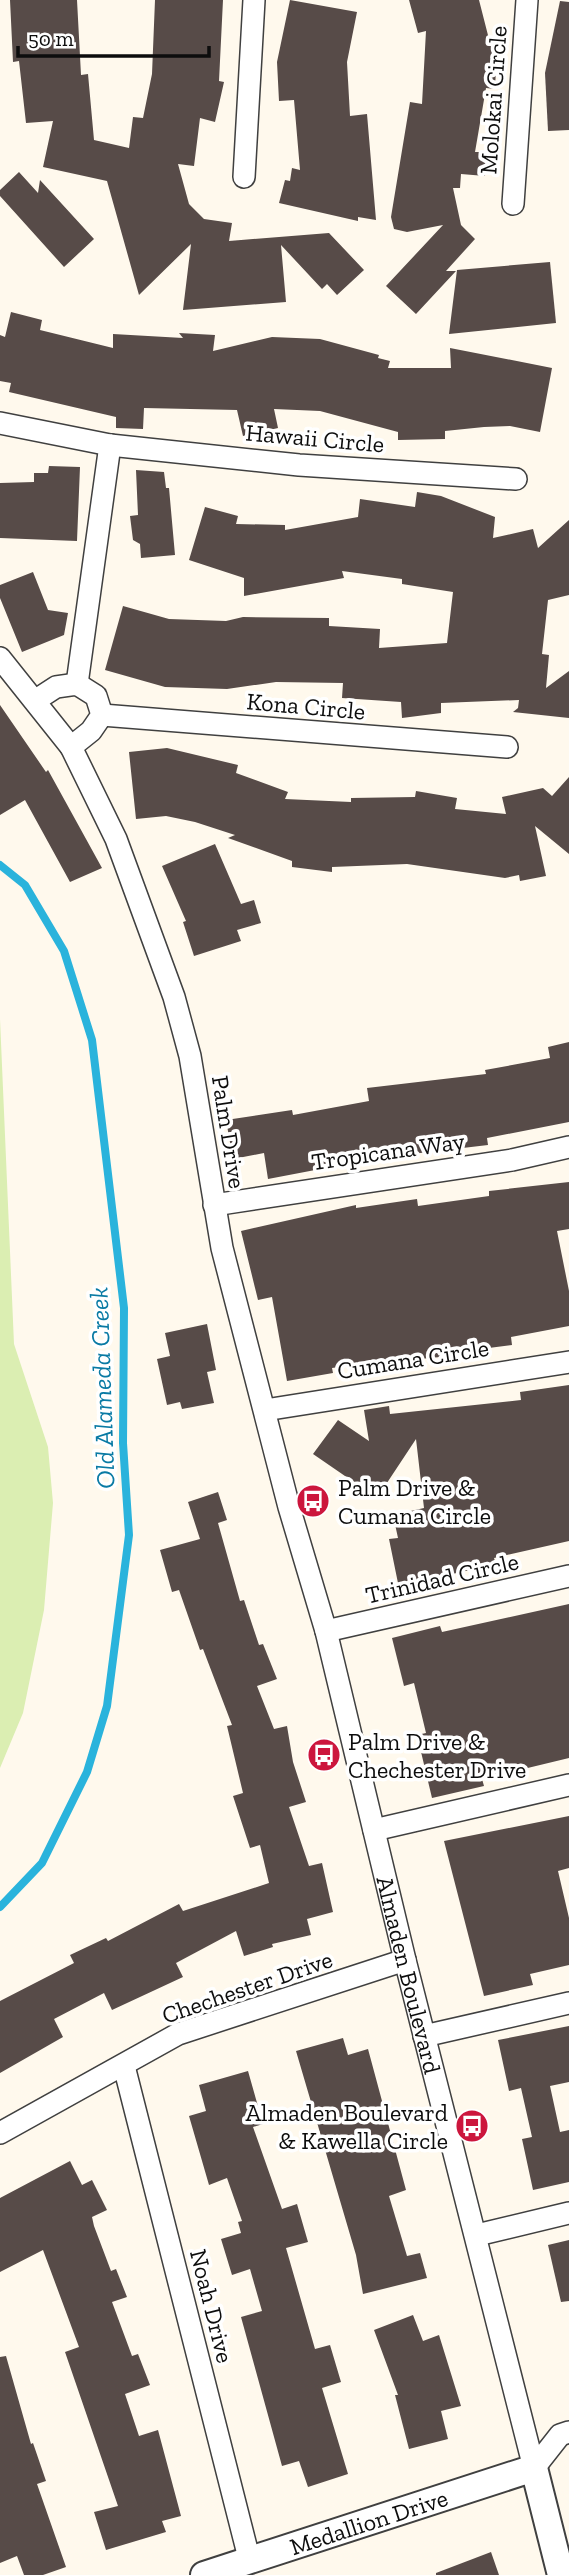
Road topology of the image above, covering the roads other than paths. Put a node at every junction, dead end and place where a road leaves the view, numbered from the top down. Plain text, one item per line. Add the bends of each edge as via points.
1 (254, 0) edge
2 (527, 0) edge
3 (244, 177) dead end
4 (513, 204) dead end
5 (0, 423) edge
6 (110, 444) junction
7 (516, 479) dead end
8 (0, 658) edge
9 (77, 684) junction
10 (36, 700) junction
11 (102, 715) junction
12 (71, 747) junction
13 (507, 747) dead end
14 (569, 1147) edge
15 (214, 1205) junction
16 (569, 1362) edge
17 (265, 1410) junction
18 (298, 1538) joint
19 (569, 1576) edge
20 (327, 1631) junction
21 (569, 1785) edge
22 (374, 1830) junction
23 (405, 1960) junction
24 (569, 2003) edge
25 (425, 2036) junction
26 (124, 2066) junction
27 (0, 2133) edge
28 (569, 2213) edge
29 (477, 2235) junction
30 (569, 2432) edge
31 (534, 2468) junction
32 (249, 2558) junction
33 (204, 2575) edge
34 (561, 2575) edge

1 - 3 street
2 - 4 street, Molokai Circle
5 - 6 street, Hawaii Circle
6 - 7 street, Hawaii Circle via 299,466
6 - 9 street
8 - 10 street, Palm Drive
9 - 10 street via 57,687
9 - 11 street via 96,696
10 - 12 street, Palm Drive
11 - 12 street via 92,731
11 - 13 street, Kona Circle
12 - 15 street, Palm Drive via 116,839 174,997 190,1056
14 - 15 street, Tropicana Way via 512,1160
15 - 17 street, Palm Drive
16 - 17 street, Cumana Circle
17 - 18 street, Palm Drive
18 - 20 street, Almaden Boulevard
19 - 20 street, Trinidad Circle
20 - 22 street, Almaden Boulevard
21 - 22 street
22 - 23 street, Almaden Boulevard
23 - 25 street, Almaden Boulevard
23 - 26 street, Chechester Drive via 178,2034
24 - 25 street
25 - 29 street, Almaden Boulevard
26 - 27 street, Chechester Drive
26 - 32 street, Noah Drive
28 - 29 street
29 - 31 street, Almaden Boulevard
30 - 31 street via 560,2435
31 - 32 street, Medallion Drive
31 - 34 street, Almaden Boulevard
32 - 33 street, Medallion Drive

